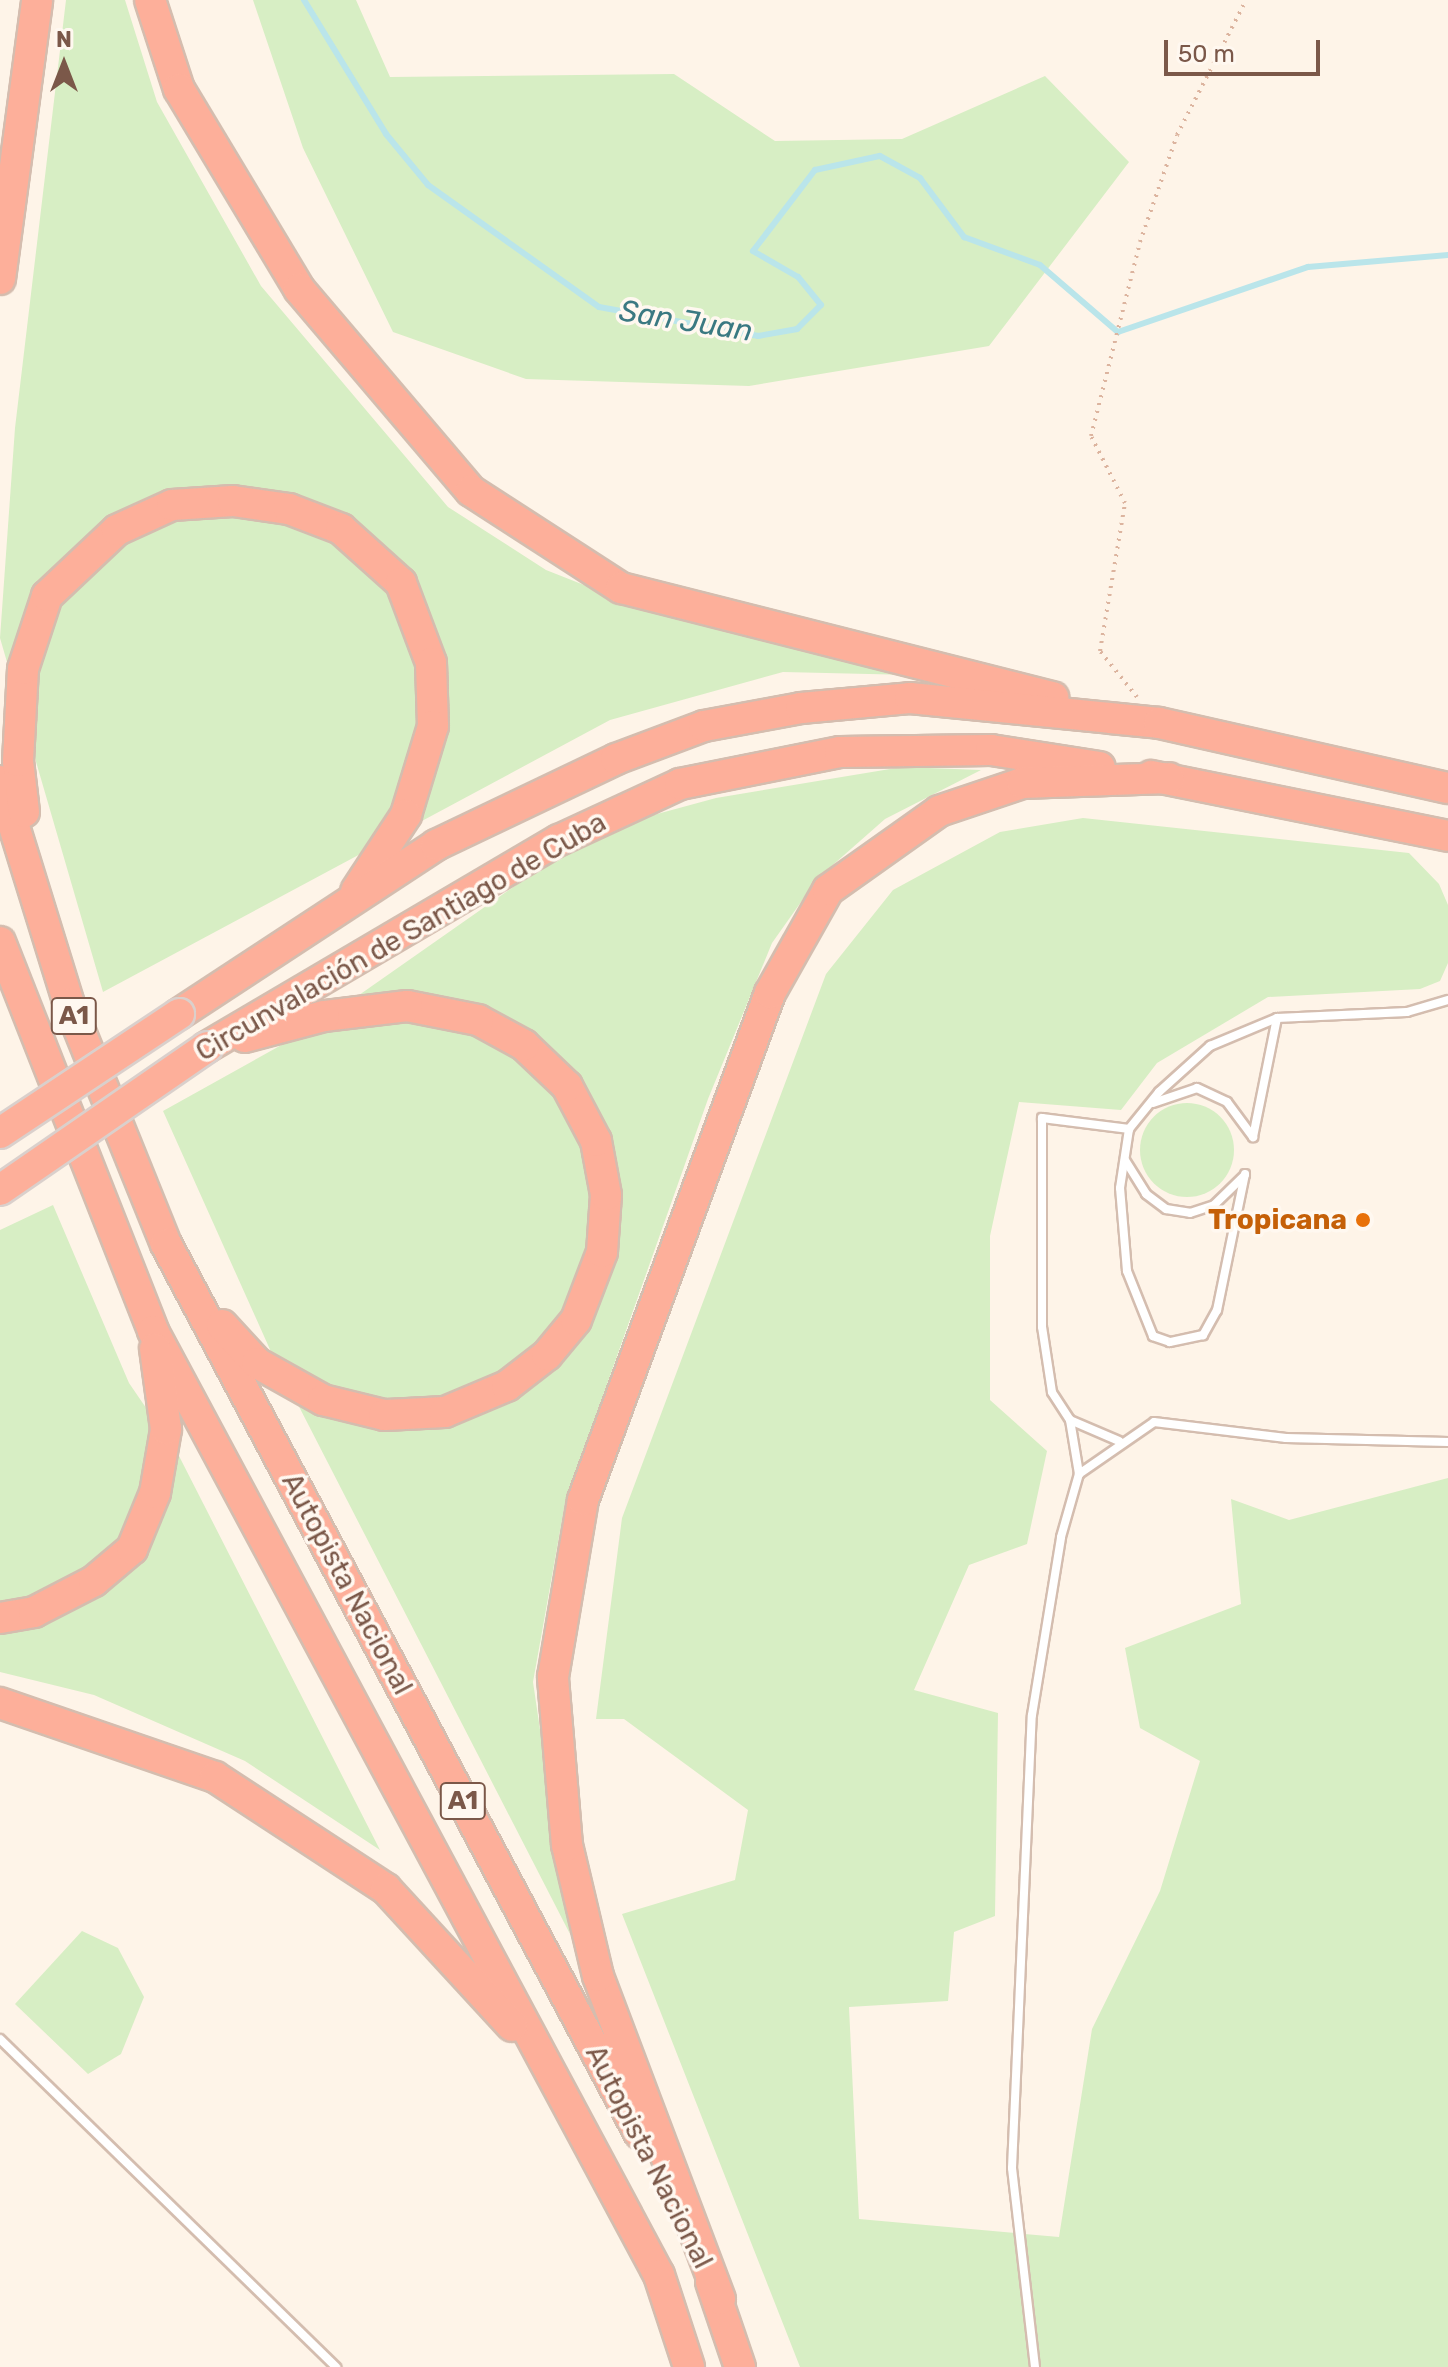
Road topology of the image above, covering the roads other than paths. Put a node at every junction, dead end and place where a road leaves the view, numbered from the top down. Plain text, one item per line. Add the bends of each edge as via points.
1 (37, 0) edge
2 (150, 0) edge
3 (0, 279) edge
4 (1159, 723) junction
5 (1169, 778) junction
6 (0, 781) edge
7 (1448, 788) edge
8 (1440, 834) edge
9 (1448, 861) edge
10 (36, 901) junction
11 (347, 905) junction
12 (0, 942) edge
13 (10, 990) edge
14 (1448, 1000) edge
15 (1277, 1018) junction
16 (207, 1047) junction
17 (1148, 1106) junction
18 (1129, 1129) junction
19 (0, 1133) edge
20 (1125, 1160) junction
21 (0, 1190) edge
22 (166, 1244) junction
23 (153, 1331) junction
24 (1070, 1420) junction
25 (1119, 1441) junction
26 (1448, 1442) edge
27 (1079, 1474) junction
28 (0, 1618) edge
29 (0, 1703) edge
30 (0, 2039) edge
31 (553, 2077) junction
32 (720, 2299) junction
33 (336, 2367) edge
34 (689, 2367) edge
35 (740, 2367) edge
36 (1035, 2367) edge

1 - 3 highway
2 - 4 highway via 179,89 299,289 471,491 621,588
4 - 7 highway, Circunvalación de Santiago de Cuba
4 - 11 highway, Circunvalación de Santiago de Cuba via 910,698 704,726 616,759 436,845
5 - 8 highway, Circunvalación de Santiago de Cuba
5 - 16 highway, Circunvalación de Santiago de Cuba via 991,750 855,751 766,761 680,784 559,840
5 - 32 highway via 1022,783 939,811 828,890 770,993 583,1500 553,1677 567,1845 598,1976
6 - 10 highway, Autopista Nacional / A1
8 - 9 highway
10 - 11 highway via 18,761 23,669 47,596 117,530 172,505 233,501 289,509 341,529 401,583 431,663 433,726 406,815
10 - 22 highway, Autopista Nacional / A1
11 - 19 highway, Circunvalación de Santiago de Cuba, bridge
12 - 13 highway, Autopista Nacional / A1
13 - 23 highway, Autopista Nacional / A1
14 - 15 lane via 1407,1012
15 - 17 lane via 1210,1046
15 - 17 lane via 1253,1137 1227,1102 1197,1088
16 - 21 highway, Circunvalación de Santiago de Cuba, bridge
16 - 22 highway via 324,1016 407,1006 478,1020 524,1045 574,1100 596,1141 606,1195 602,1252 576,1320 507,1386 445,1412 384,1415 323,1400 257,1363 211,1313
17 - 18 lane
18 - 20 lane
18 - 24 lane via 1042,1118 1042,1327 1052,1392
20 - 20 lane via 1127,1271 1137,1310 1153,1336 1170,1342 1203,1335 1217,1310 1245,1174 1214,1205 1190,1213 1166,1209 1146,1194
22 - 32 highway, Autopista Nacional / A1 via 642,2137
23 - 28 highway via 166,1429 155,1493 132,1549 70,1594 34,1612
23 - 31 highway, Autopista Nacional / A1
24 - 25 lane
24 - 27 lane
25 - 26 lane via 1154,1422 1286,1438
25 - 27 lane
27 - 36 lane via 1061,1537 1032,1715 1012,2168
29 - 31 highway via 215,1777 386,1889
30 - 33 lane
31 - 34 highway, Autopista Nacional / A1 via 659,2275
32 - 35 highway, Autopista Nacional / A1

